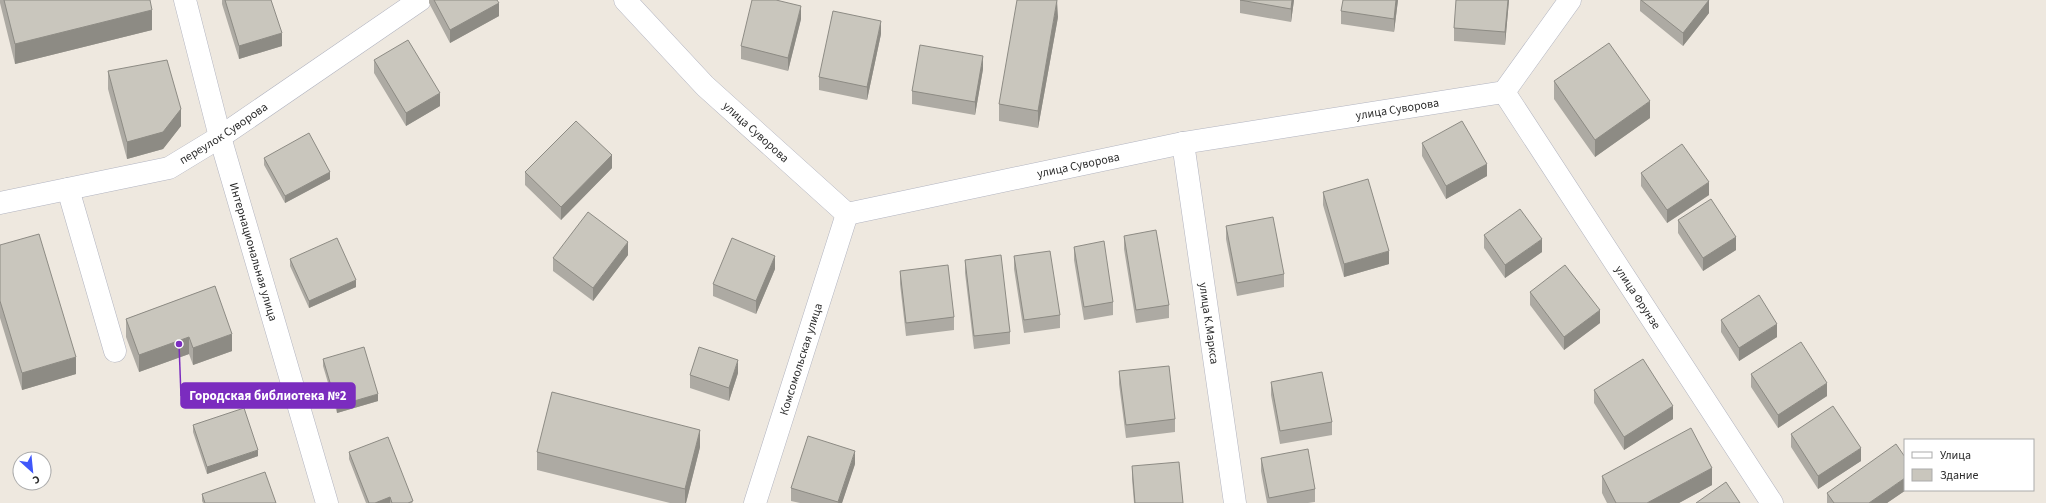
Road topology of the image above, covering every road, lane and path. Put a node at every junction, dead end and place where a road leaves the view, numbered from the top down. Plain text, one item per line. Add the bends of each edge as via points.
1 (185, 0) edge
2 (420, 0) edge
3 (625, 0) edge
4 (1570, 0) edge
5 (1504, 92) junction
6 (220, 137) junction
7 (1183, 143) junction
8 (68, 189) junction
9 (0, 203) edge
10 (847, 214) junction
11 (115, 351) dead end
12 (327, 503) edge
13 (755, 503) edge
14 (1235, 503) edge
15 (1772, 503) edge

1 - 6 street, Интернациональная улица
2 - 6 street, переулок Суворова
3 - 10 street, улица Суворова via 705,86
4 - 5 street
5 - 7 street, улица Суворова
5 - 15 street, улица Фрунзе
6 - 8 street, переулок Суворова via 169,168
6 - 12 street, Интернациональная улица
7 - 10 street, улица Суворова
7 - 14 street, улица К.Маркса
8 - 9 street, переулок Суворова
8 - 11 street
10 - 13 street, Комсомольская улица

